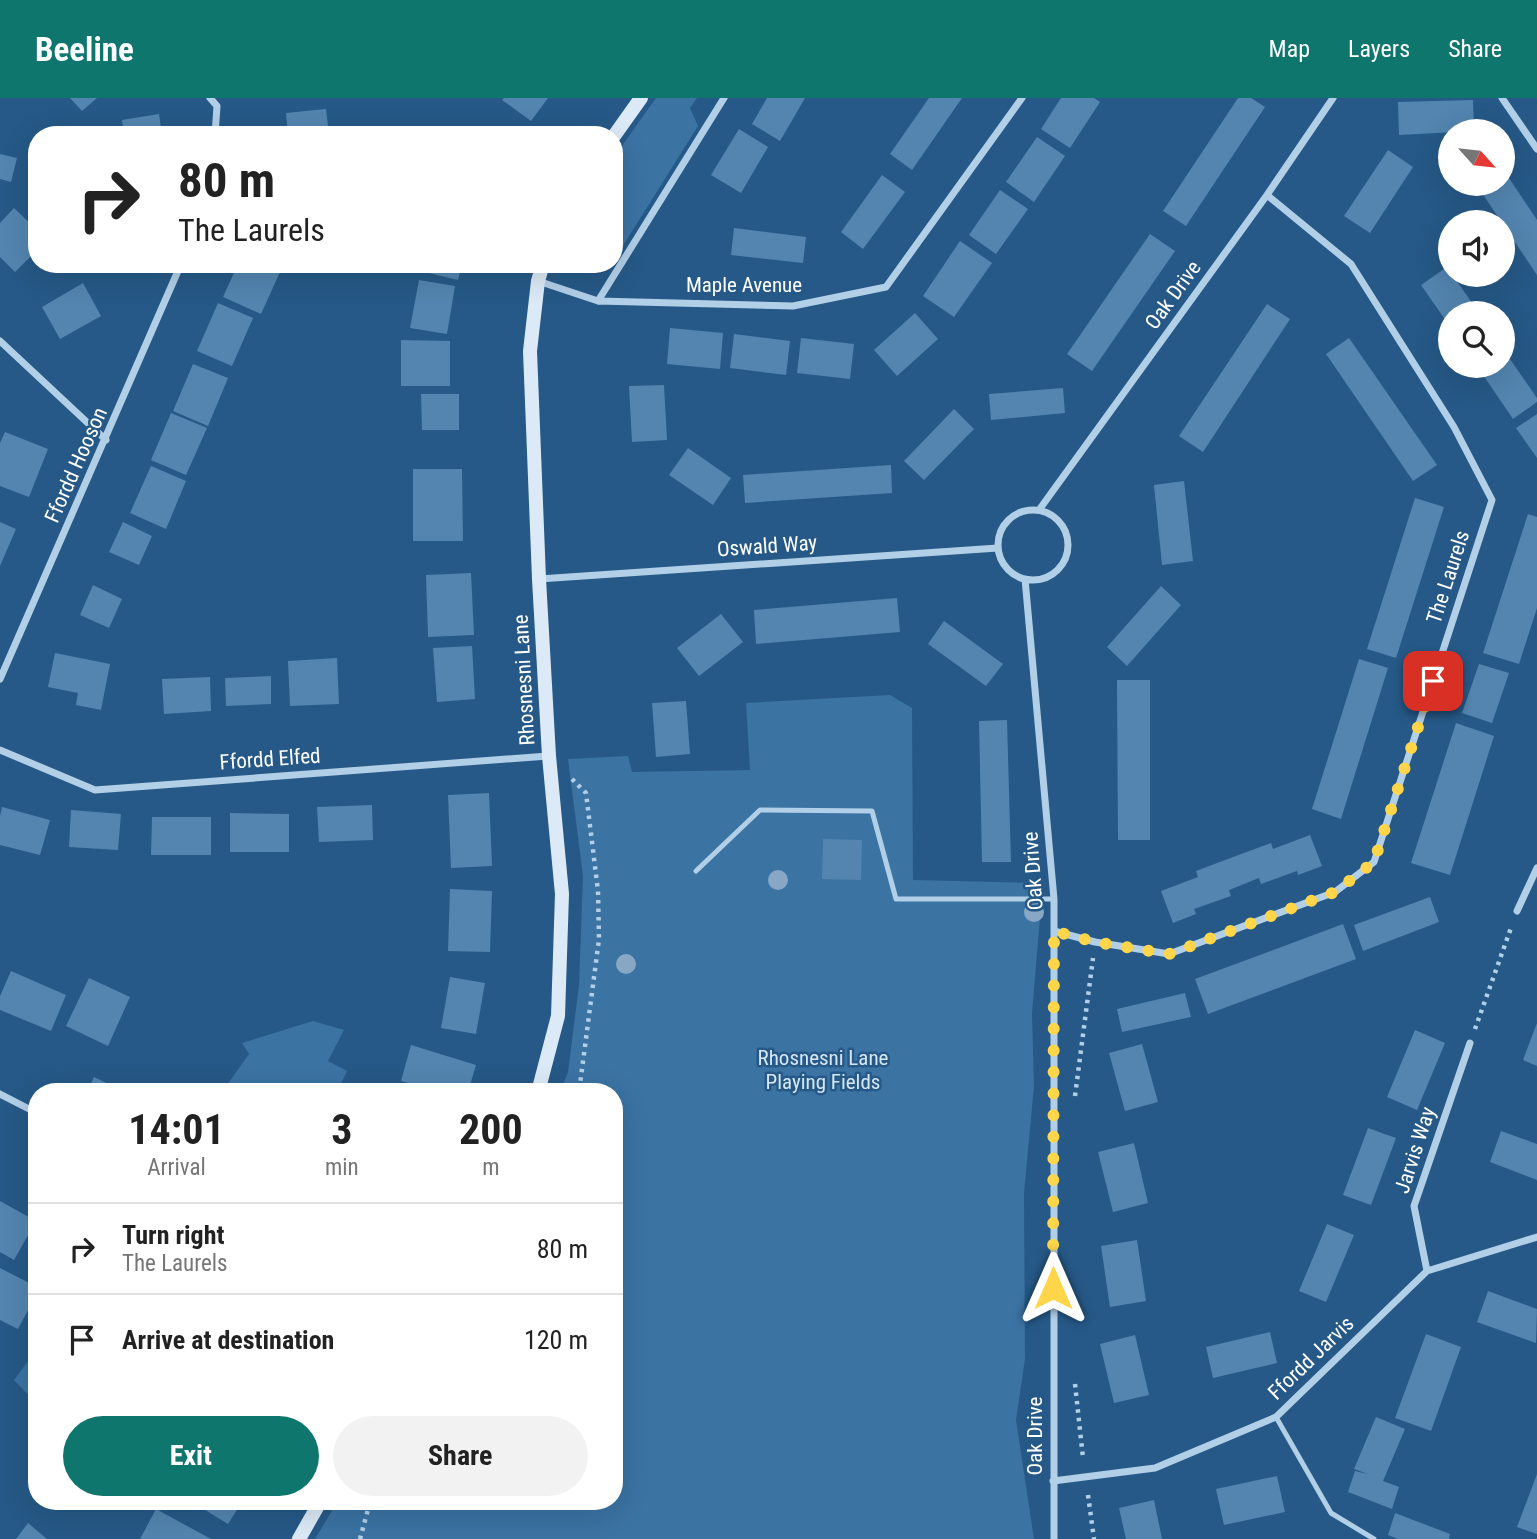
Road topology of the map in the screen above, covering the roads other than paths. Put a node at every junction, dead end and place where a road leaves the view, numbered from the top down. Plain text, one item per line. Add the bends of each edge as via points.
1 (210, 98) edge
2 (641, 98) edge
3 (724, 98) edge
4 (1022, 98) edge
5 (1333, 98) edge
6 (1502, 98) edge
7 (216, 126) edge
8 (621, 126) edge
9 (1537, 149) edge
10 (1267, 195) junction
11 (623, 259) edge
12 (177, 273) edge
13 (540, 273) edge
14 (615, 273) edge
15 (538, 281) junction
16 (597, 301) junction
17 (0, 341) edge
18 (106, 440) junction
19 (1039, 510) junction
20 (998, 548) junction
21 (539, 579) junction
22 (1025, 579) junction
23 (0, 679) edge
24 (0, 750) edge
25 (549, 756) junction
26 (1537, 868) edge
27 (696, 872) dead end
28 (1054, 900) junction
29 (1517, 911) road end
30 (1054, 931) junction
31 (1470, 1043) road end
32 (540, 1083) edge
33 (0, 1094) edge
34 (28, 1108) edge
35 (1537, 1237) edge
36 (1427, 1271) junction
37 (1276, 1417) junction
38 (1053, 1480) junction
39 (315, 1510) edge
40 (299, 1539) edge
41 (1054, 1539) edge
42 (1374, 1539) edge

1 - 7 street via 217,106
2 - 8 main road
3 - 11 street
4 - 16 street, Maple Avenue via 886,287 793,306
5 - 10 street, Oak Drive
6 - 9 street
10 - 19 street, Oak Drive
10 - 30 street, The Laurels via 1351,264 1454,427 1492,500 1374,862 1335,892 1169,954
12 - 18 street, Ffordd Hooson
13 - 15 main road, Rhosnesni Lane
14 - 16 street
15 - 16 street, Maple Avenue
15 - 21 main road, Rhosnesni Lane via 530,351
17 - 18 street
18 - 23 street, Ffordd Hooson
19 - 20 street via 1009,519 1002,527
19 - 22 street via 1049,513 1065,530 1068,552 1047,577
20 - 21 street, Oswald Way
20 - 22 street via 1006,568
21 - 25 main road, Rhosnesni Lane
22 - 28 street, Oak Drive
24 - 25 street, Ffordd Elfed via 95,790
25 - 32 main road, Rhosnesni Lane via 562,894 558,1016
26 - 29 street
27 - 28 lane via 760,810 872,811 896,899
28 - 30 street, Oak Drive
30 - 38 street, Oak Drive
31 - 36 street, Jarvis Way via 1414,1206
33 - 34 street
35 - 36 street, Ffordd Jarvis
36 - 37 street, Ffordd Jarvis
37 - 38 street, Ffordd Jarvis via 1155,1468
37 - 42 lane via 1331,1513
38 - 41 street, Oak Drive
39 - 40 main road

